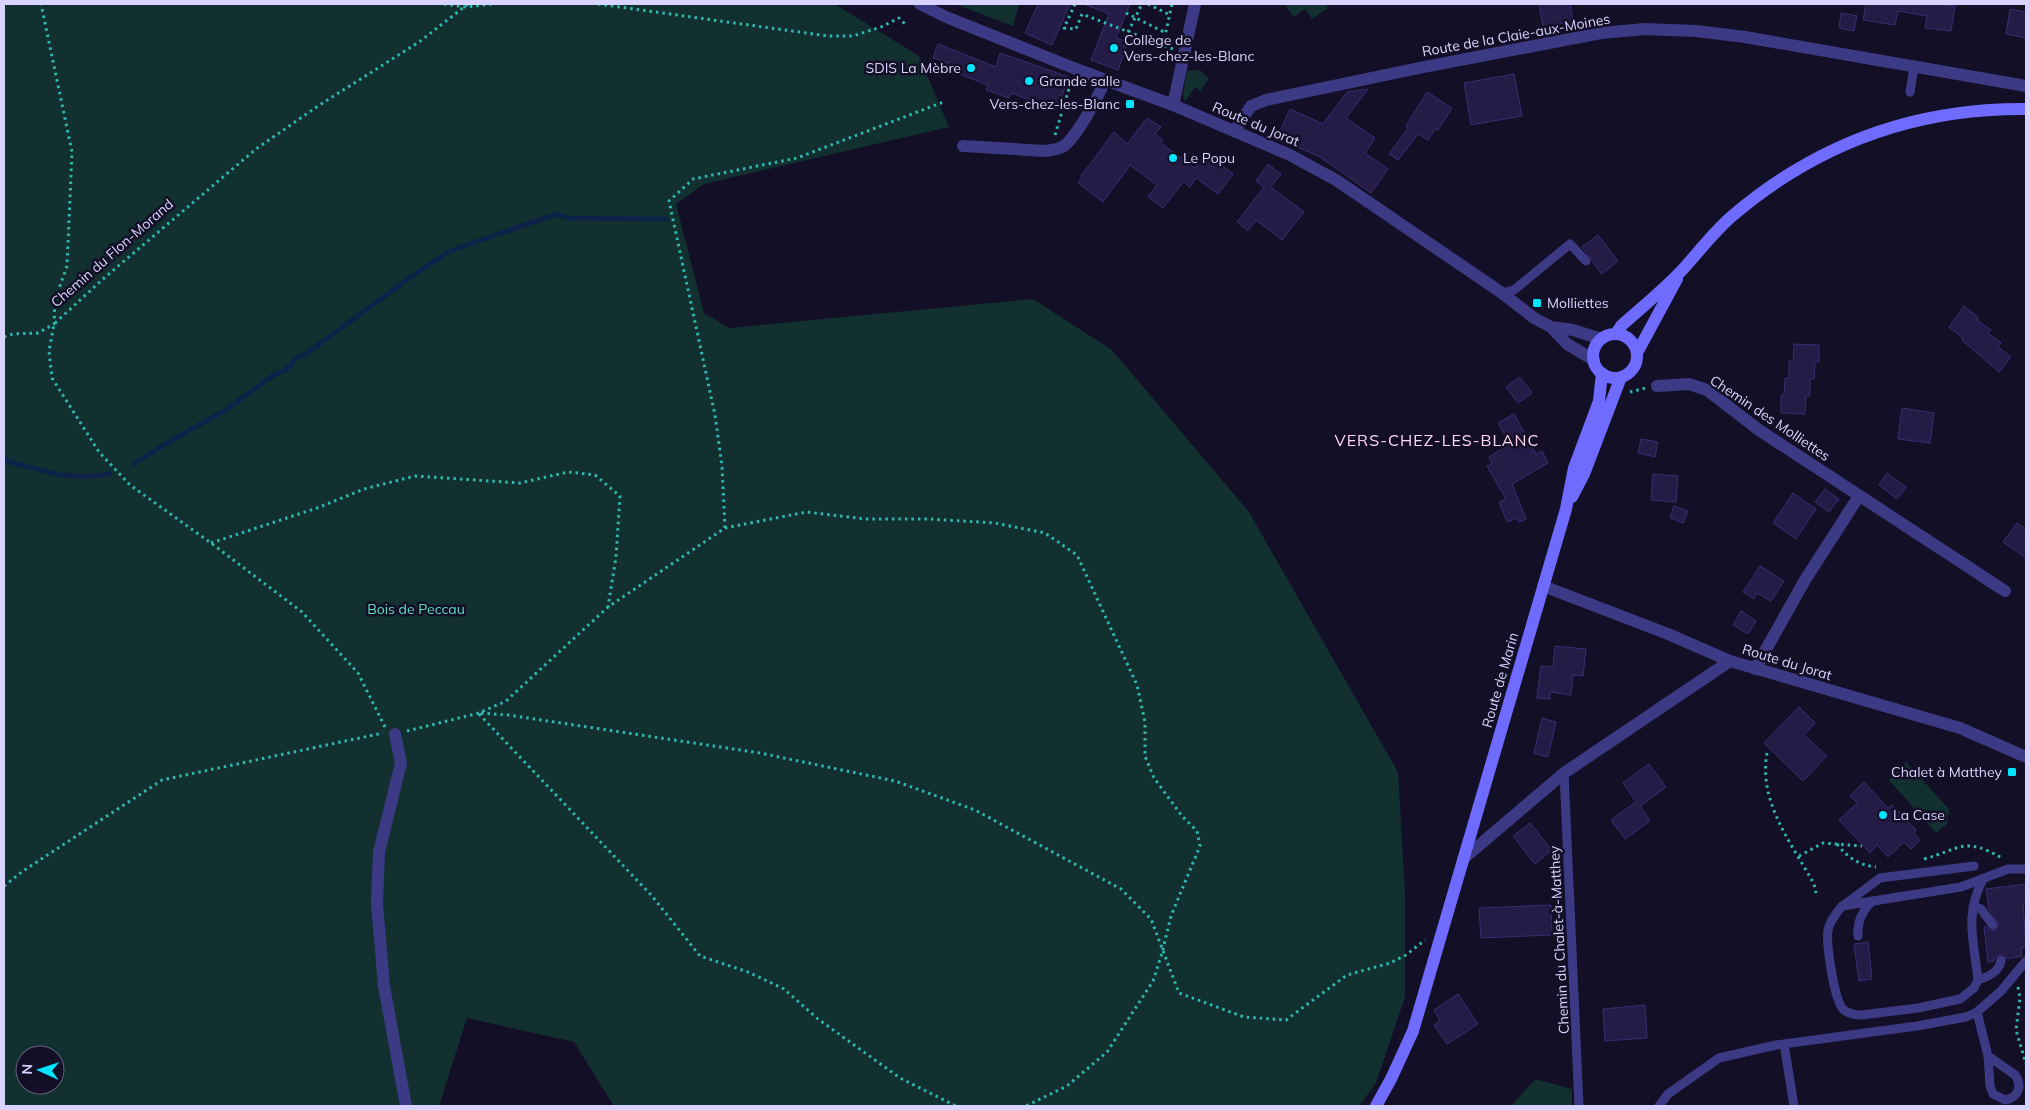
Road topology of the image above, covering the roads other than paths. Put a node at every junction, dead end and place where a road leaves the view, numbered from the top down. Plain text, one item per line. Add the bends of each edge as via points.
1 (920, 4) edge
2 (1195, 4) edge
3 (1914, 67) junction
4 (1105, 80) junction
5 (2026, 86) edge
6 (1910, 92) dead end
7 (1173, 105) junction
8 (2026, 109) edge
9 (1234, 131) junction
10 (963, 146) dead end
11 (1586, 261) dead end
12 (1684, 268) junction
13 (1502, 293) junction
14 (1551, 327) junction
15 (1616, 334) junction
16 (1601, 339) junction
17 (1637, 352) junction
18 (1594, 360) junction
19 (1602, 373) junction
20 (1620, 377) junction
21 (1657, 386) road end
22 (1859, 496) junction
23 (1566, 509) junction
24 (1543, 586) junction
25 (2005, 591) dead end
26 (1730, 661) junction
27 (1755, 669) junction
28 (391, 733) road end
29 (2026, 758) edge
30 (1564, 774) junction
31 (1463, 859) junction
32 (1974, 866) dead end
33 (2026, 869) edge
34 (1983, 879) junction
35 (1872, 901) junction
36 (1842, 906) junction
37 (1973, 906) junction
38 (1993, 924) dead end
39 (1858, 936) dead end
40 (2001, 960) dead end
41 (2026, 962) edge
42 (1978, 980) junction
43 (1977, 1012) junction
44 (1784, 1044) junction
45 (1988, 1056) junction
46 (406, 1106) edge
47 (1376, 1106) edge
48 (1580, 1106) edge
49 (1659, 1106) edge
50 (1794, 1106) edge

1 - 4 street, Route du Jorat
2 - 7 street
3 - 5 street, Route de la Claie-aux-Moines
3 - 6 lane
3 - 9 street, Route de la Claie-aux-Moines via 1696,31 1645,29 1602,33 1266,100 1251,106
4 - 7 street, Route du Jorat
4 - 10 street via 1074,133 1058,150
7 - 9 street, Route du Jorat
8 - 12 main road via 1930,117 1858,138 1791,172 1759,195 1730,218
9 - 13 street, Route du Jorat via 1290,154 1336,180
11 - 13 lane via 1570,244 1514,290
12 - 15 main road
12 - 17 main road
13 - 14 street, Route du Jorat
14 - 16 street, Route du Jorat
14 - 18 street, Route du Jorat via 1567,344
15 - 16 main road
15 - 17 main road via 1630,339
16 - 18 main road via 1594,348
17 - 20 main road via 1635,365
18 - 19 main road
19 - 20 main road
19 - 23 main road, Route de Marin via 1599,401 1574,468
20 - 23 main road, Route de Marin via 1584,474
21 - 22 street, Chemin des Molliettes via 1689,384 1707,390 1759,430
22 - 25 street, Chemin des Molliettes
22 - 27 street via 1805,580
23 - 24 main road, Route de Marin
24 - 26 street, Route du Jorat
24 - 31 main road, Route de Marin
26 - 27 street, Route du Jorat
26 - 30 street
27 - 29 street, Route du Jorat via 1960,728
28 - 46 street via 401,763 379,852 377,904 384,986
30 - 31 street
30 - 48 lane, Chemin du Chalet-à-Matthey
31 - 47 main road, Route de Marin via 1413,1031
32 - 36 lane via 1880,878
33 - 34 lane via 2008,869
34 - 35 lane via 1961,887
34 - 37 lane
35 - 36 lane
35 - 39 lane via 1862,913
36 - 42 lane via 1833,917 1827,935 1836,999 1844,1010 1862,1015 1950,1002 1967,995
37 - 38 lane via 1981,909
37 - 42 lane via 1970,924
40 - 42 lane via 1996,970
41 - 43 lane via 2002,991
43 - 44 lane via 1917,1026
43 - 45 lane
44 - 49 lane via 1719,1058 1668,1094
44 - 50 lane
45 - 45 lane via 1990,1086 1994,1094 2005,1100 2013,1097 2019,1089 2016,1075

